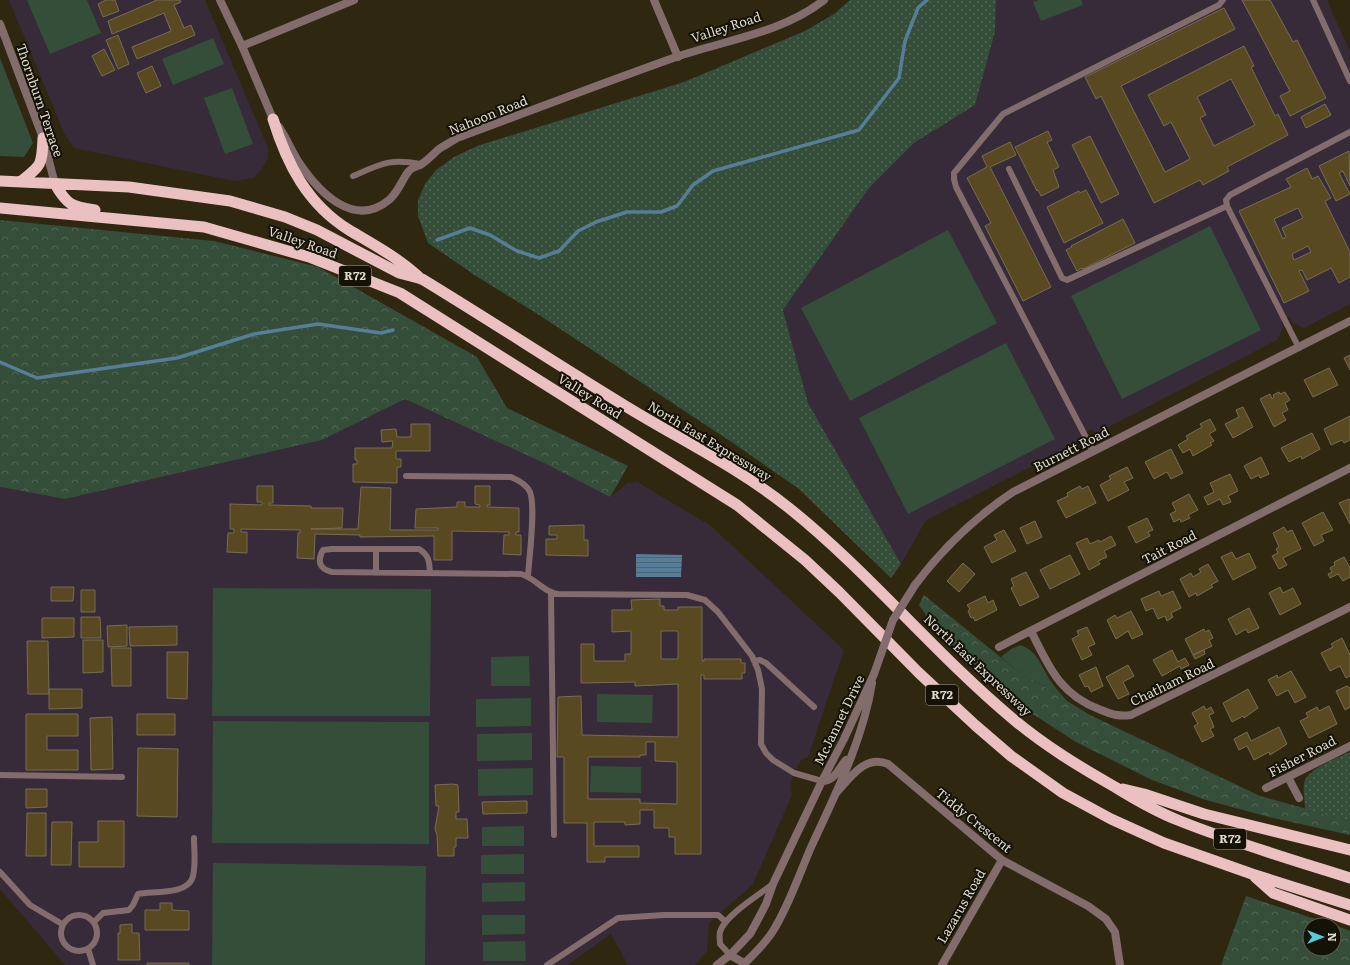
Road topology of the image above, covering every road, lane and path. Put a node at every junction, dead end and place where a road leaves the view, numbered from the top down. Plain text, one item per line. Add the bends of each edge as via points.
1 (220, 0) edge
2 (354, 0) edge
3 (654, 0) edge
4 (824, 0) edge
5 (1223, 0) edge
6 (1313, 0) edge
7 (0, 24) edge
8 (242, 46) junction
9 (678, 57) junction
10 (1350, 81) edge
11 (273, 119) junction
12 (1350, 132) edge
13 (43, 138) junction
14 (421, 164) junction
15 (1009, 169) dead end
16 (353, 176) dead end
17 (0, 181) edge
18 (20, 182) junction
19 (55, 184) junction
20 (1227, 206) junction
21 (0, 208) edge
22 (173, 224) junction
23 (422, 280) junction
24 (1350, 321) edge
25 (1299, 348) junction
26 (626, 406) joint
27 (1093, 451) junction
28 (1350, 468) edge
29 (406, 476) dead end
30 (376, 549) junction
31 (376, 573) junction
32 (430, 574) junction
33 (528, 576) junction
34 (551, 593) junction
35 (1350, 607) edge
36 (1031, 631) junction
37 (999, 647) dead end
38 (754, 661) junction
39 (874, 674) junction
40 (814, 707) dead end
41 (1350, 746) edge
42 (851, 755) junction
43 (0, 775) edge
44 (122, 777) dead end
45 (1288, 777) junction
46 (822, 781) junction
47 (1115, 787) junction
48 (1266, 788) dead end
49 (836, 794) junction
50 (1299, 798) dead end
51 (554, 835) dead end
52 (194, 838) dead end
53 (1350, 850) edge
54 (1002, 860) junction
55 (0, 872) edge
56 (1252, 874) junction
57 (1350, 878) edge
58 (773, 884) junction
59 (1350, 905) edge
60 (1350, 920) edge
61 (94, 922) junction
62 (726, 922) junction
63 (62, 924) junction
64 (88, 949) junction
65 (730, 955) junction
66 (744, 964) edge
67 (93, 965) edge
68 (546, 965) edge
69 (717, 965) edge
70 (942, 965) edge
71 (1120, 965) edge

1 - 8 street, Nahoon Road
2 - 8 street
3 - 9 street
4 - 9 street, Valley Road via 799,17 741,39
5 - 27 lane via 1219,5 1003,114 954,173 956,187
6 - 10 lane
7 - 13 street, Thornburn Terrace
8 - 11 street, Nahoon Road
9 - 14 street, Nahoon Road via 458,138
11 - 14 street, Nahoon Road via 305,171 334,201 348,209 361,211 381,206 396,193 408,172
11 - 23 highway via 282,148 293,171 312,198 334,220 404,263
12 - 20 lane via 1230,195 1226,200
13 - 18 highway via 43,155 39,166
13 - 19 street, Thornburn Terrace
14 - 16 lane via 405,161 387,162
15 - 20 lane via 1062,278 1067,280
17 - 18 highway, Valley Road / R72
18 - 19 highway, Valley Road / R72
19 - 22 highway via 63,197 76,207 135,214
19 - 23 highway, Valley Road / R72 via 130,187 230,201 311,227 399,274
20 - 25 lane
21 - 22 highway, Valley Road / R72
22 - 56 highway, Valley Road / R72 via 204,227 309,257 400,293 736,505 805,560 919,673 1011,756 1063,793 1111,819 1164,843
23 - 26 highway, Valley Road / R72
24 - 25 street, Burnett Road
25 - 27 street, Burnett Road
26 - 47 highway, North East Expressway / R72 via 736,470 786,505 860,570 941,652 1013,719 1062,756
27 - 39 street, Burnett Road, bridge via 1013,492 988,508 957,536 931,563 893,620
28 - 36 street, Tait Road
29 - 33 lane via 511,477 520,481 530,492 532,505
30 - 31 lane
30 - 31 lane via 323,550 320,565 324,570 332,572
30 - 32 lane via 420,549 429,559
31 - 32 lane
32 - 33 lane
33 - 34 lane
34 - 38 lane via 696,597 705,600 743,642
34 - 51 lane
35 - 36 street, Chatham Road via 1123,717 1094,708 1063,687 1049,668
36 - 37 street, Tait Road
38 - 40 lane via 766,663
38 - 46 lane via 762,689 761,744 773,760 785,768
39 - 42 street, McJannet Drive via 866,716
39 - 46 street, McJannet Drive
41 - 45 street, Fisher Road
42 - 46 street via 832,778
42 - 49 street, McJannet Drive
43 - 44 lane
45 - 48 street, Fisher Road
45 - 50 street
46 - 58 street, McJannet Drive
47 - 53 highway via 1204,814
47 - 57 highway, North East Expressway / R72 via 1143,804 1178,820
49 - 54 street, Tiddy Crescent via 862,767 881,760
49 - 66 street, McJannet Drive via 773,931
52 - 61 lane via 193,876 190,885 182,889 138,894 129,910 103,913
54 - 70 street, Lazarus Road
54 - 71 street, Tiddy Crescent via 1088,906 1106,919 1115,932
55 - 63 lane via 30,906
56 - 59 highway, R72
56 - 60 highway via 1272,893
58 - 62 lane
58 - 65 street, McJannet Drive via 750,934
61 - 63 lane via 89,917 77,914
61 - 64 lane via 98,934
62 - 65 lane via 720,932 720,944
62 - 68 lane via 718,915 618,918
63 - 64 lane via 60,936 66,946 76,951
64 - 67 lane
65 - 66 street
65 - 69 street, McJannet Drive

